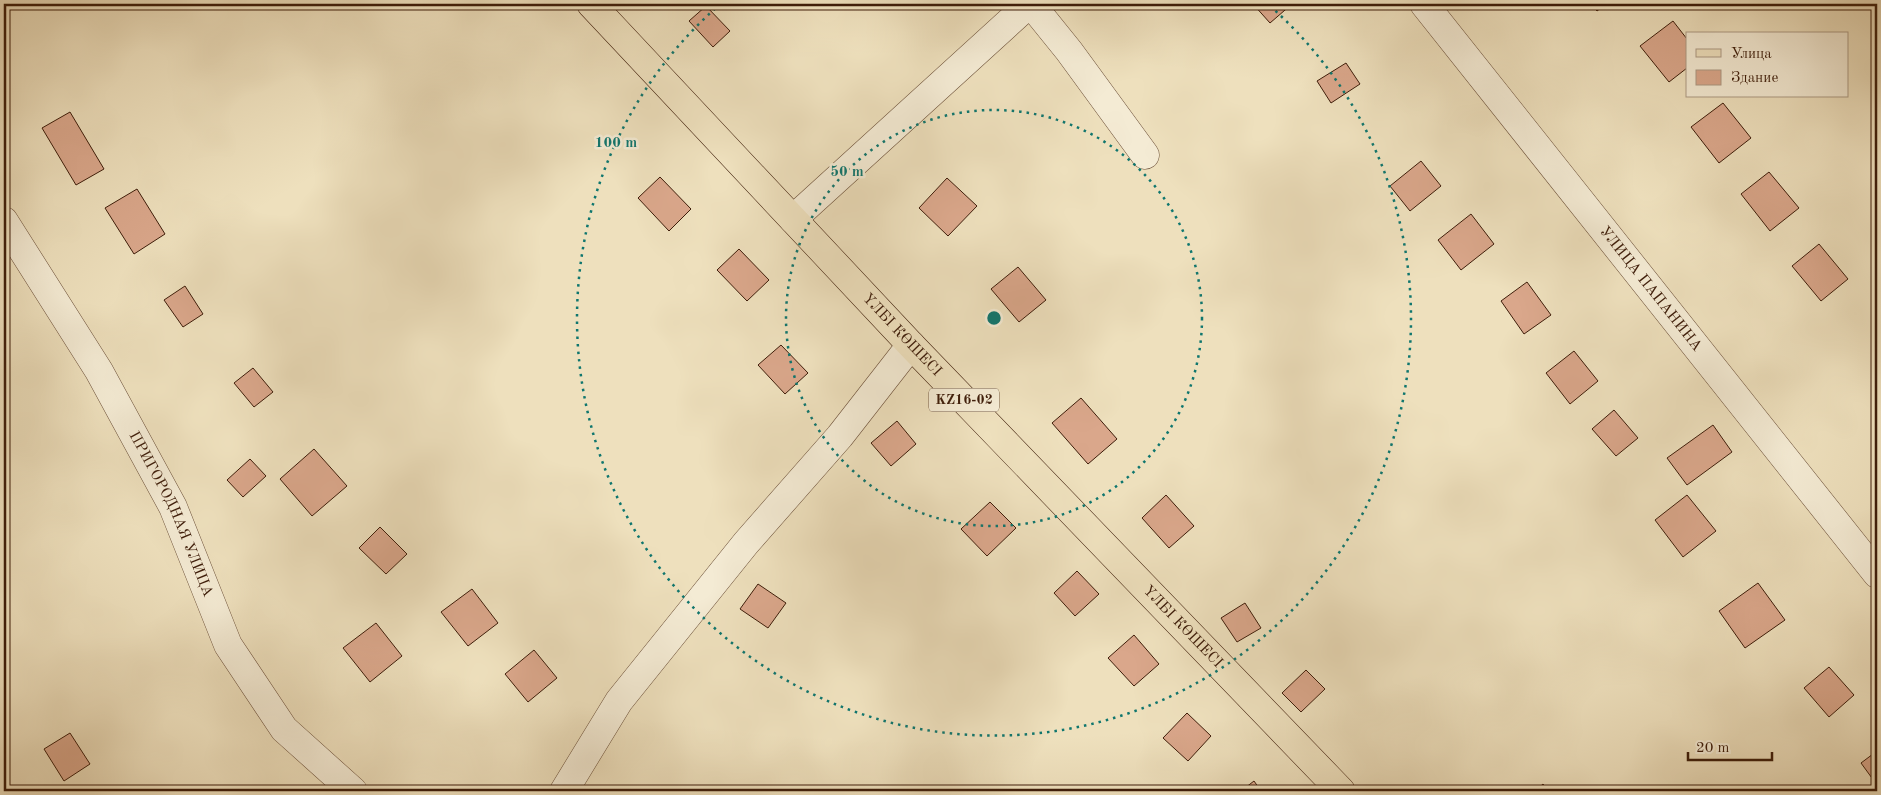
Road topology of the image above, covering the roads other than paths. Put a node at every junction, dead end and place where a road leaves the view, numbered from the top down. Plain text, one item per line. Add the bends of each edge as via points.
1 (592, 4) edge
2 (1030, 4) edge
3 (1424, 4) edge
4 (1144, 155) dead end
5 (793, 219) junction
6 (4, 221) edge
7 (911, 345) junction
8 (1877, 574) edge
9 (353, 791) edge
10 (564, 791) edge
11 (1340, 791) edge

1 - 5 main road, ҮЛБІ КӨШЕСІ / KZ16-02
2 - 4 street via 1069,51
2 - 5 street
3 - 8 street, УЛИЦА ПАПАНИНА
5 - 7 main road, ҮЛБІ КӨШЕСІ / KZ16-02
6 - 9 street, ПРИГОРОДНАЯ УЛИЦА via 99,371 173,507 228,645 284,729
7 - 10 street via 840,436 746,543 619,701
7 - 11 main road, ҮЛБІ КӨШЕСІ / KZ16-02

